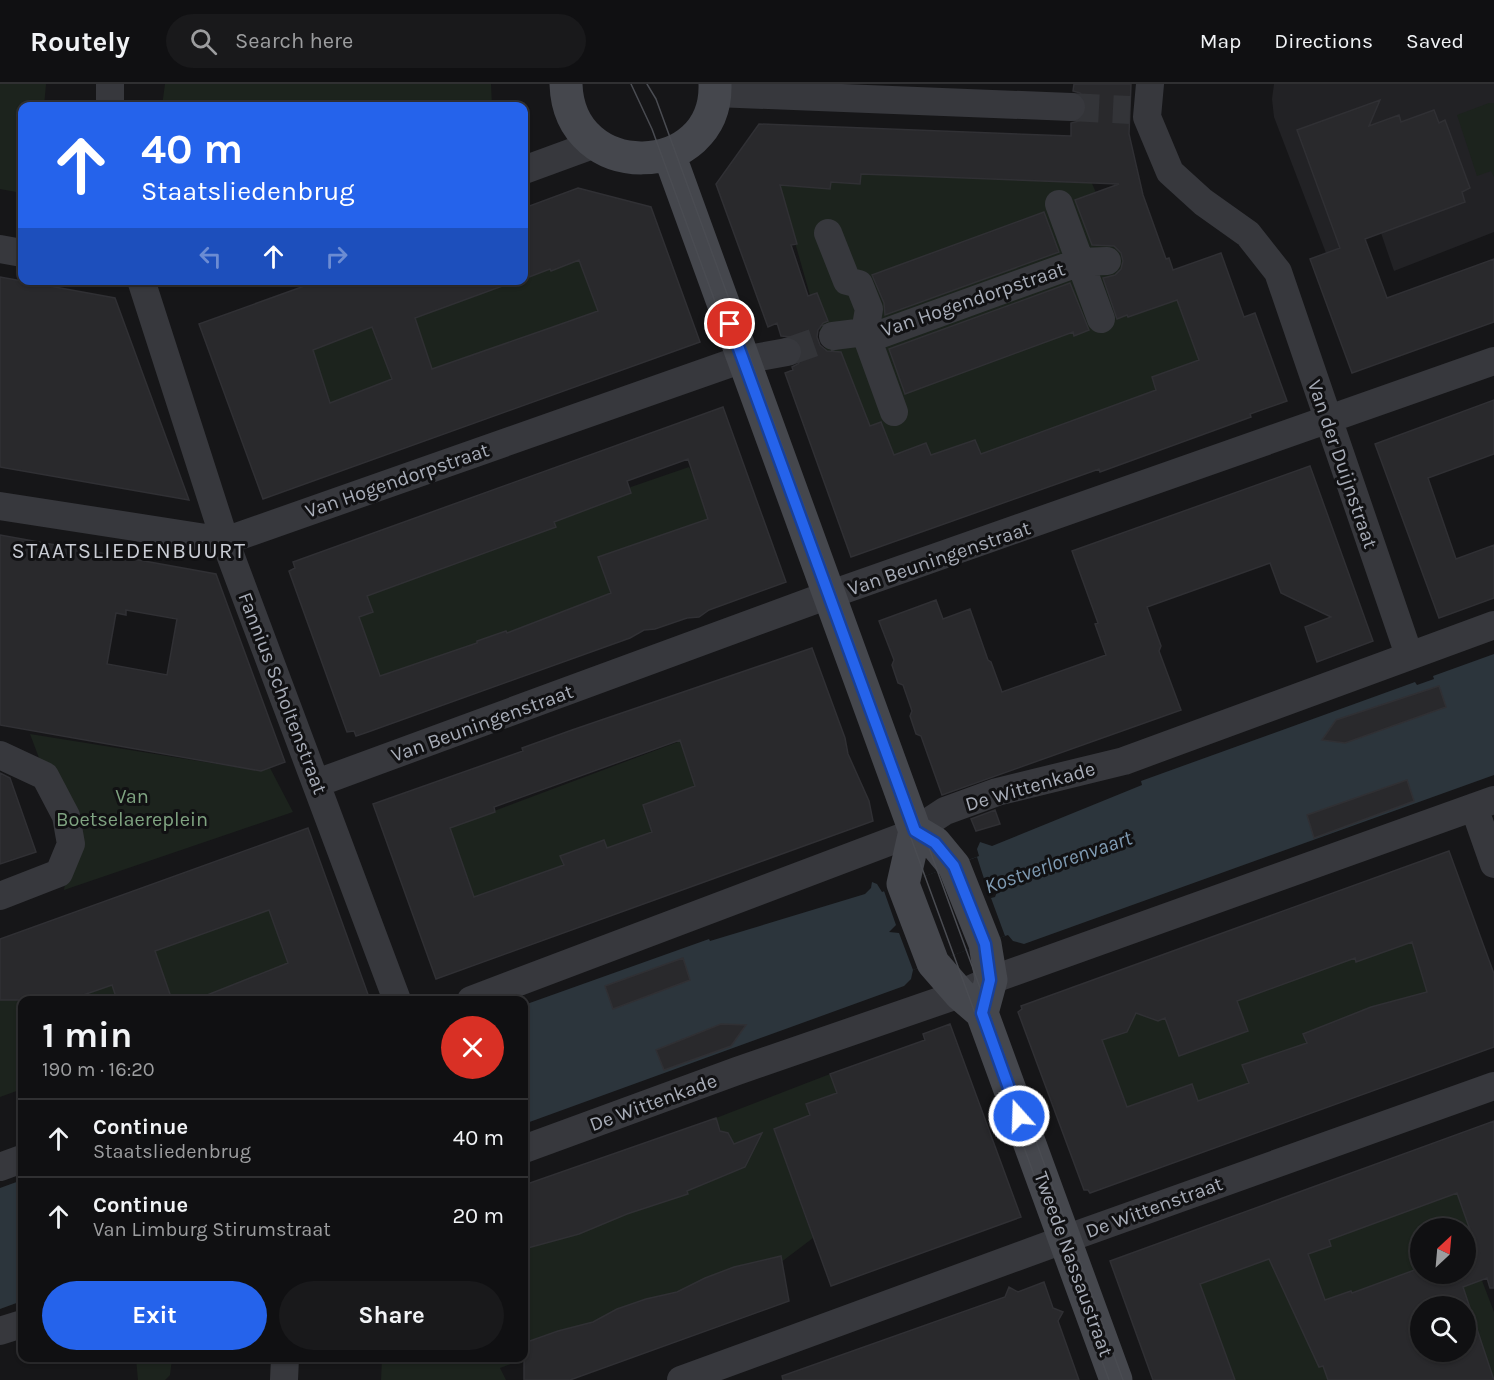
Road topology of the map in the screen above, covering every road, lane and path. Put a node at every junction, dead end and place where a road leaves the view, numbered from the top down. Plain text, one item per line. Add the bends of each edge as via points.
1 (110, 84) edge
2 (566, 84) edge
3 (1150, 84) edge
4 (715, 89) edge
5 (110, 102) edge
6 (1071, 107) tunnel mouth
7 (595, 144) junction
8 (669, 154) junction
9 (528, 169) edge
10 (1059, 204) dead end
11 (828, 233) dead end
12 (0, 249) edge
13 (18, 252) edge
14 (1093, 262) junction
15 (143, 285) edge
16 (1101, 319) dead end
17 (865, 332) junction
18 (833, 336) tunnel mouth
19 (787, 352) tunnel mouth
20 (743, 359) junction
21 (1494, 361) edge
22 (894, 412) dead end
23 (1328, 420) junction
24 (0, 506) edge
25 (225, 540) junction
26 (829, 596) junction
27 (1494, 625) edge
28 (1409, 655) junction
29 (0, 755) edge
30 (317, 783) junction
31 (1484, 803) edge
32 (915, 831) junction
33 (1494, 864) edge
34 (0, 896) edge
35 (990, 980) junction
36 (396, 996) edge
37 (482, 996) edge
38 (971, 1003) junction
39 (1494, 1086) edge
40 (528, 1148) edge
41 (18, 1160) edge
42 (0, 1167) edge
43 (1065, 1239) junction
44 (18, 1325) edge
45 (0, 1331) edge
46 (285, 1362) edge
47 (284, 1380) edge
48 (681, 1380) edge
49 (1116, 1380) edge

1 - 5 street
2 - 7 street via 566,100 576,125
3 - 23 street, Van der Duijnstraat via 1139,113 1170,172 1248,234 1278,273
4 - 6 street
4 - 8 street via 703,127
7 - 8 street via 631,159
7 - 9 street
8 - 20 street
10 - 14 street, Van Hogendorpstraat
11 - 17 street, Van Hogendorpstraat via 847,281 859,284 868,309
12 - 13 street
14 - 16 street, Van Hogendorpstraat
14 - 17 street, Van Hogendorpstraat via 881,334
15 - 25 street, Fannius Scholtenstraat
17 - 18 street, Van Hogendorpstraat
17 - 22 street, Van Hogendorpstraat
19 - 20 street, Van Hogendorpstraat
20 - 25 street, Van Hogendorpstraat
20 - 26 street
21 - 23 street, Van Beuningenstraat
23 - 26 street, Van Beuningenstraat
23 - 28 street, Van der Duijnstraat
24 - 25 street, Van Hogendorpstraat
25 - 30 street, Fannius Scholtenstraat
26 - 30 street, Van Beuningenstraat
26 - 32 street
27 - 28 street, De Wittenkade
28 - 32 street, De Wittenkade via 1124,761 997,792 945,811
29 - 34 street via 45,776 66,816 71,844 58,873
30 - 36 street, Fannius Scholtenstraat
31 - 33 street
31 - 35 street
32 - 35 street via 935,843 954,866 985,944
32 - 37 street, De Wittenkade
32 - 38 street, Tweede Nassaustraat via 903,884 933,963
35 - 38 street
38 - 40 street, De Wittenkade via 737,1071
38 - 43 street, Tweede Nassaustraat
39 - 43 street, De Wittenstraat
41 - 42 street
43 - 48 street, De Wittenstraat
43 - 49 street, Tweede Nassaustraat
44 - 45 street
46 - 47 street

